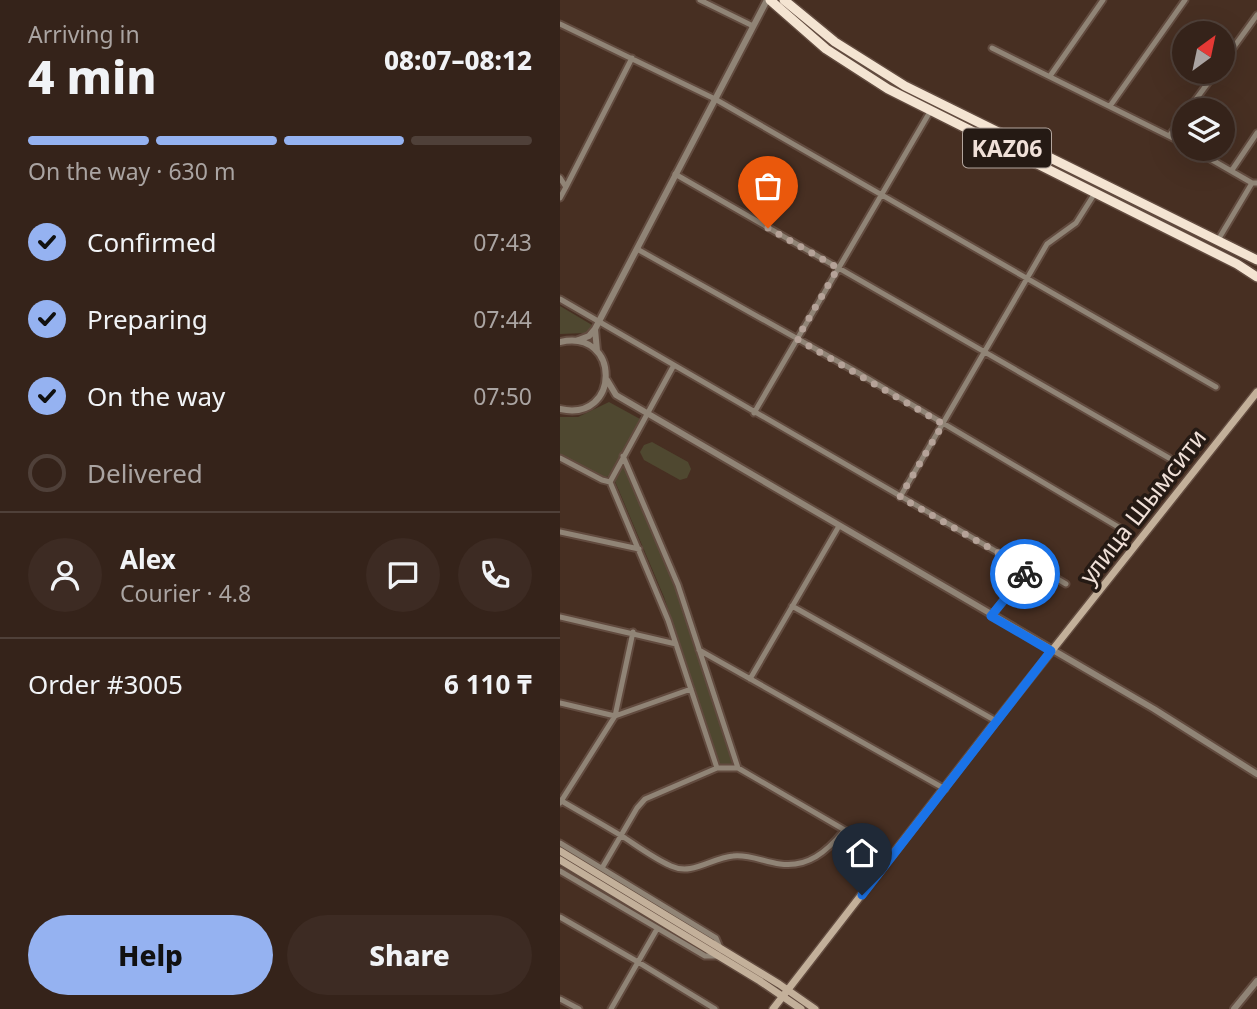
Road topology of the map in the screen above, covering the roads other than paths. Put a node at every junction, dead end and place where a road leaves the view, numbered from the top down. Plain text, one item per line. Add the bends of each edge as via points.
1 (700, 0) edge
2 (769, 0) edge
3 (785, 0) edge
4 (1103, 0) edge
5 (1185, 0) edge
6 (1257, 15) edge
7 (560, 24) edge
8 (753, 26) junction
9 (1236, 44) edge
10 (992, 48) dead end
11 (632, 58) junction
12 (1050, 76) junction
13 (715, 99) junction
14 (1110, 106) junction
15 (931, 110) junction
16 (1172, 132) edge
17 (1257, 133) edge
18 (1169, 136) junction
19 (1172, 138) edge
20 (1215, 161) edge
21 (1232, 170) junction
22 (675, 174) junction
23 (560, 178) edge
24 (1254, 183) edge
25 (566, 187) junction
26 (1095, 193) junction
27 (880, 194) junction
28 (560, 198) edge
29 (1217, 241) junction
30 (637, 249) junction
31 (1257, 260) edge
32 (838, 268) junction
33 (1257, 278) edge
34 (1029, 279) junction
35 (560, 299) edge
36 (599, 321) junction
37 (595, 329) junction
38 (797, 339) junction
39 (576, 341) junction
40 (560, 342) edge
41 (597, 351) junction
42 (985, 353) junction
43 (674, 365) junction
44 (607, 380) junction
45 (1216, 387) dead end
46 (1257, 392) edge
47 (616, 395) junction
48 (596, 401) junction
49 (562, 411) edge
50 (647, 413) junction
51 (754, 413) junction
52 (943, 424) junction
53 (623, 456) junction
54 (560, 458) edge
55 (1169, 458) dead end
56 (610, 482) junction
57 (900, 497) junction
58 (839, 526) junction
59 (1120, 527) dead end
60 (560, 532) edge
61 (639, 549) junction
62 (1026, 573) junction
63 (1066, 584) dead end
64 (792, 606) junction
65 (991, 616) junction
66 (560, 617) edge
67 (633, 632) junction
68 (676, 644) junction
69 (699, 650) junction
70 (1051, 651) junction
71 (750, 679) junction
72 (691, 689) junction
73 (560, 703) edge
74 (615, 716) junction
75 (996, 721) junction
76 (717, 768) junction
77 (738, 768) junction
78 (1257, 774) edge
79 (945, 789) junction
80 (560, 801) edge
81 (844, 832) junction
82 (622, 836) junction
83 (560, 844) edge
84 (560, 851) edge
85 (891, 857) junction
86 (560, 860) edge
87 (602, 868) junction
88 (560, 871) edge
89 (560, 917) edge
90 (657, 929) junction
91 (719, 953) junction
92 (638, 962) junction
93 (1257, 981) edge
94 (786, 993) junction
95 (560, 999) edge
96 (579, 1009) edge
97 (611, 1009) edge
98 (715, 1009) edge
99 (773, 1009) edge
100 (801, 1009) edge
101 (815, 1009) edge
102 (1234, 1009) edge

1 - 8 street
2 - 8 street
2 - 15 highway, KАZ06 via 841,60
3 - 29 highway, KАZ06 via 835,43 905,86
4 - 12 street
5 - 14 street
6 - 9 street
7 - 11 street
8 - 13 street
10 - 12 street
11 - 13 street
11 - 25 street
12 - 14 street
13 - 22 street
13 - 27 street
14 - 18 street
15 - 26 highway, KАZ06
15 - 27 street
16 - 18 street
17 - 21 street
18 - 19 street
20 - 21 street
21 - 24 street
22 - 30 street
22 - 32 street
23 - 25 street
24 - 29 street
25 - 28 street
26 - 33 highway, KАZ06
26 - 34 street via 1076,223 1047,244
27 - 32 street
27 - 34 street
29 - 31 highway, KАZ06
30 - 36 street
30 - 38 street
32 - 38 street
32 - 42 street
34 - 42 street
34 - 45 street
35 - 36 street
36 - 37 street
36 - 43 street
37 - 39 street
37 - 41 street
38 - 51 street
38 - 52 street
39 - 40 street
39 - 41 street
41 - 44 street
42 - 52 street
42 - 55 street
43 - 50 street
43 - 51 street
44 - 47 street
44 - 48 street
46 - 70 main road, улица Шымсити
47 - 48 street
47 - 50 street
48 - 49 street via 583,409
50 - 53 street
50 - 58 street
51 - 57 street
52 - 57 street
52 - 59 street
53 - 56 street
53 - 69 street via 678,585
54 - 56 street
56 - 61 street
57 - 62 street via 1023,567
58 - 64 street
58 - 65 street
60 - 61 street
61 - 68 street
62 - 63 street via 1049,574
62 - 65 street
64 - 71 street
64 - 75 street
65 - 70 street
66 - 67 street
67 - 68 street
67 - 74 street
68 - 72 street
69 - 71 street
69 - 77 street
70 - 75 main road, улица Шымсити
70 - 78 street
71 - 79 street
72 - 74 street
72 - 76 street
73 - 74 street
74 - 80 street
75 - 79 main road, улица Шымсити
76 - 77 street
76 - 82 street via 645,799
77 - 81 street
79 - 85 main road, улица Шымсити
80 - 82 street
81 - 82 street via 817,858 798,864 735,855 690,869 671,867
81 - 85 street
82 - 87 street
83 - 87 street
84 - 91 main road
85 - 94 main road, улица Шымсити
86 - 91 main road
87 - 91 street via 716,937
88 - 90 street
89 - 92 street
90 - 91 street via 705,956
90 - 92 street
91 - 94 main road
92 - 97 street
92 - 98 street
93 - 102 street
94 - 99 main road, улица Шымсити
94 - 100 main road
94 - 101 main road
95 - 96 street

